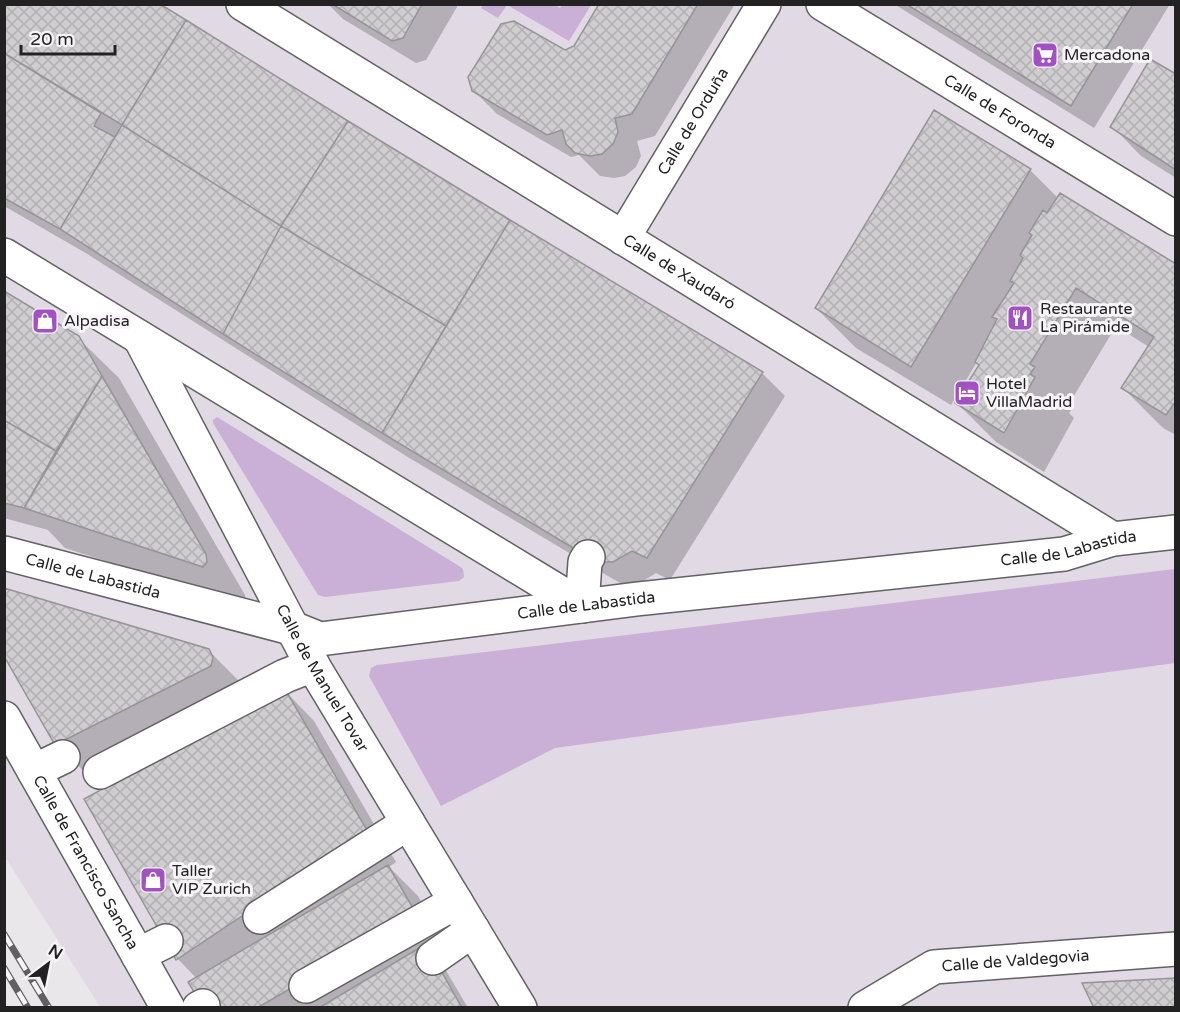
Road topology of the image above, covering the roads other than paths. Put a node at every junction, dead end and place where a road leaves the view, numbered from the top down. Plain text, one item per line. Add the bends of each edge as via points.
1 (243, 4) edge
2 (764, 4) edge
3 (823, 4) edge
4 (1176, 219) edge
5 (623, 238) junction
6 (4, 255) edge
7 (140, 338) junction
8 (1176, 532) edge
9 (1113, 539) junction
10 (4, 553) edge
11 (588, 557) dead end
12 (582, 606) junction
13 (295, 629) junction
14 (313, 665) junction
15 (4, 718) edge
16 (100, 772) dead end
17 (408, 823) junction
18 (456, 902) junction
19 (260, 917) dead end
20 (473, 930) junction
21 (1176, 950) edge
22 (302, 997) edge
23 (168, 1008) edge
24 (520, 1008) edge
25 (865, 1008) edge

1 - 5 street, Calle de Xaudaró
2 - 5 street, Calle de Orduña
3 - 4 street, Calle de Foronda
5 - 9 street, Calle de Xaudaró
6 - 7 street
7 - 12 street
7 - 13 street, Calle de Manuel Tovar
8 - 9 street, Calle de Labastida
9 - 12 street, Calle de Labastida via 1064,554
10 - 13 street, Calle de Labastida
11 - 12 street
12 - 13 street, Calle de Labastida via 320,639
13 - 14 street, Calle de Manuel Tovar
14 - 16 street
14 - 17 street, Calle de Manuel Tovar
15 - 23 street, Calle de Francisco Sancha via 49,764 152,948
17 - 18 street, Calle de Manuel Tovar
17 - 19 street
18 - 20 street, Calle de Manuel Tovar
18 - 22 street
20 - 22 street via 421,956 403,945
20 - 24 street, Calle de Manuel Tovar
21 - 25 street, Calle de Valdegovia via 934,967

